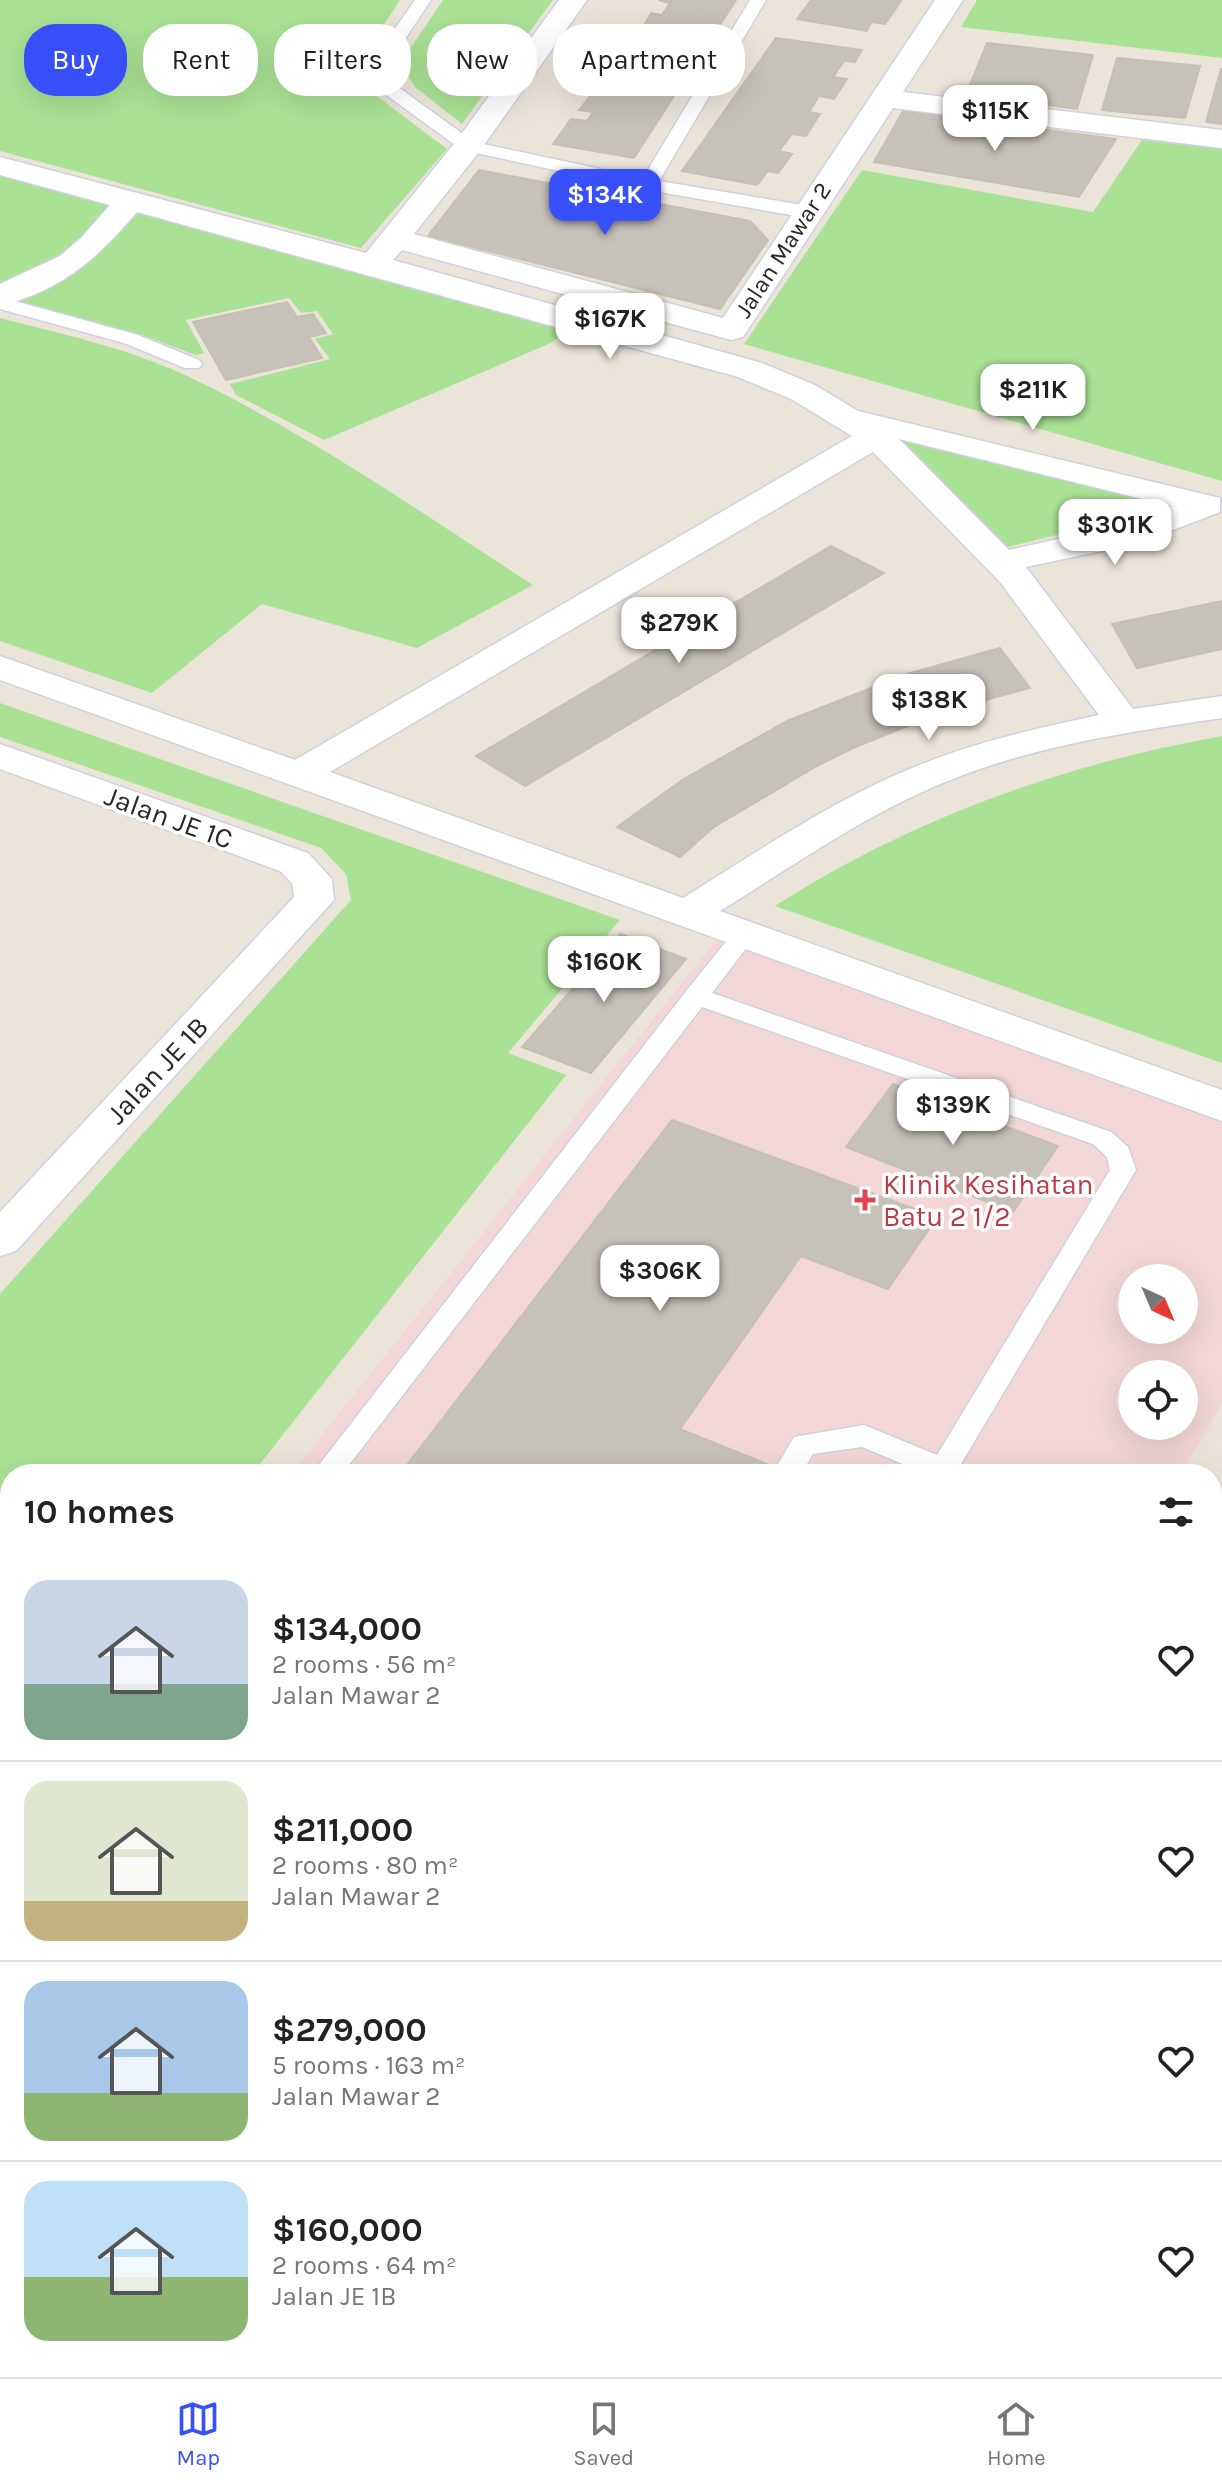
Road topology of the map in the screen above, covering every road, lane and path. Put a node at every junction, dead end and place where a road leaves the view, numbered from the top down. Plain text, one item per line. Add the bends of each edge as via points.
1 (423, 0) edge
2 (573, 0) edge
3 (758, 0) edge
4 (949, 0) edge
5 (883, 98) junction
6 (1222, 139) edge
7 (468, 146) junction
8 (0, 166) edge
9 (648, 185) junction
10 (130, 201) junction
11 (808, 212) junction
12 (394, 238) junction
13 (374, 265) junction
14 (0, 296) edge
15 (0, 303) edge
16 (192, 364) dead end
17 (844, 416) junction
18 (876, 436) junction
19 (1001, 562) junction
20 (0, 667) edge
21 (1222, 707) edge
22 (1123, 721) junction
23 (0, 756) edge
24 (298, 774) junction
25 (314, 900) joint
26 (687, 914) junction
27 (745, 934) junction
28 (696, 996) junction
29 (1222, 1106) edge
30 (0, 1240) edge
31 (334, 1464) edge
32 (792, 1464) edge
33 (928, 1464) edge
34 (951, 1464) edge

1 - 7 lane via 378,66 391,90
2 - 7 street
3 - 9 lane
4 - 5 street, Jalan Mawar 2
5 - 6 street
5 - 11 street, Jalan Mawar 2
7 - 9 lane
7 - 12 street
8 - 10 street
9 - 11 lane
10 - 13 street
10 - 14 street via 71,263
11 - 12 street, Jalan Mawar 2 via 731,330
12 - 13 street
13 - 17 street via 750,370
15 - 16 lane via 131,339
17 - 18 street
17 - 19 street via 1208,505 1126,535
18 - 19 street
18 - 24 street
19 - 22 street
20 - 24 street
21 - 22 street
22 - 26 street via 969,760 905,786
23 - 25 street, Jalan JE 1C via 294,862 312,879
24 - 26 street
25 - 30 street, Jalan JE 1B
26 - 27 street
27 - 28 lane
27 - 29 street
28 - 31 lane
28 - 34 lane via 1102,1138 1119,1153 1123,1170
32 - 33 lane via 804,1445 864,1436

